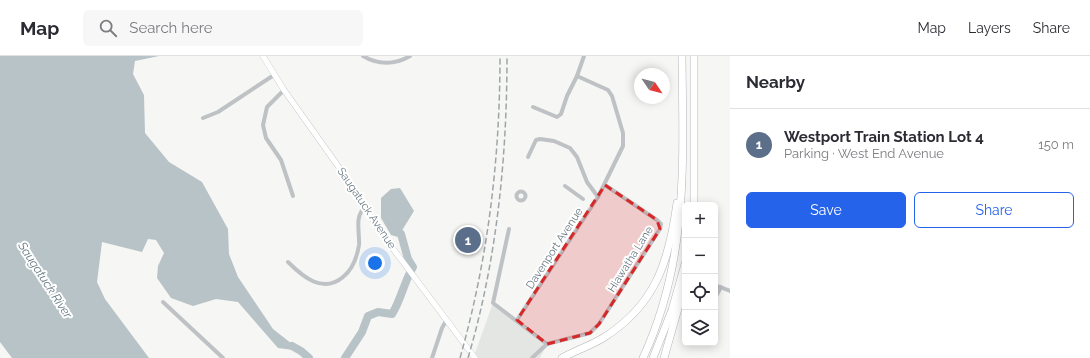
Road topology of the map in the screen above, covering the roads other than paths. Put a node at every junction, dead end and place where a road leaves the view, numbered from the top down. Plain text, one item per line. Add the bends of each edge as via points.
1 (263, 56) edge
2 (363, 56) edge
3 (410, 56) edge
4 (584, 56) edge
5 (682, 56) edge
6 (694, 56) edge
7 (274, 74) junction
8 (577, 76) junction
9 (284, 90) junction
10 (533, 106) dead end
11 (203, 118) dead end
12 (528, 157) dead end
13 (682, 174) junction
14 (605, 185) junction
15 (565, 186) dead end
16 (293, 196) dead end
17 (598, 197) junction
18 (583, 199) dead end
19 (694, 202) edge
20 (365, 207) junction
21 (509, 229) dead end
22 (288, 262) dead end
23 (682, 274) edge
24 (718, 286) edge
25 (721, 287) junction
26 (730, 291) edge
27 (718, 292) edge
28 (682, 295) edge
29 (163, 302) dead end
30 (446, 320) junction
31 (517, 320) junction
32 (547, 344) junction
33 (223, 358) edge
34 (432, 358) edge
35 (475, 358) edge
36 (532, 358) edge
37 (562, 358) edge
38 (643, 358) edge
39 (653, 358) edge
40 (664, 358) edge

1 - 7 main road, Saugatuck Avenue
2 - 3 street via 384,63 397,62
4 - 8 street
5 - 13 highway
6 - 19 highway
7 - 9 main road, Saugatuck Avenue
7 - 11 street via 218,112
8 - 10 street via 561,114 557,117
8 - 14 street via 608,90 623,133 623,146
9 - 16 street via 267,107 263,125 266,138 281,160
9 - 20 main road, Saugatuck Avenue via 311,125
12 - 17 street via 536,140 564,144 577,157 587,182
13 - 37 highway via 670,246 664,266 652,289 637,309 619,326 597,341
13 - 38 highway via 678,234 670,279
14 - 17 street, Davenport Avenue
14 - 32 street, Hiawatha Lane via 657,220 661,224 660,229 612,305 590,333
15 - 18 street
17 - 31 street, Davenport Avenue
20 - 22 street via 358,218 359,245 355,257 348,273 340,280 330,285 318,283
20 - 30 main road, Saugatuck Avenue
21 - 31 street via 493,303
23 - 39 highway via 672,310
24 - 25 street
25 - 26 street
25 - 27 street
28 - 40 highway
29 - 33 street
30 - 34 street
30 - 35 main road, Saugatuck Avenue
31 - 32 street
32 - 36 street

